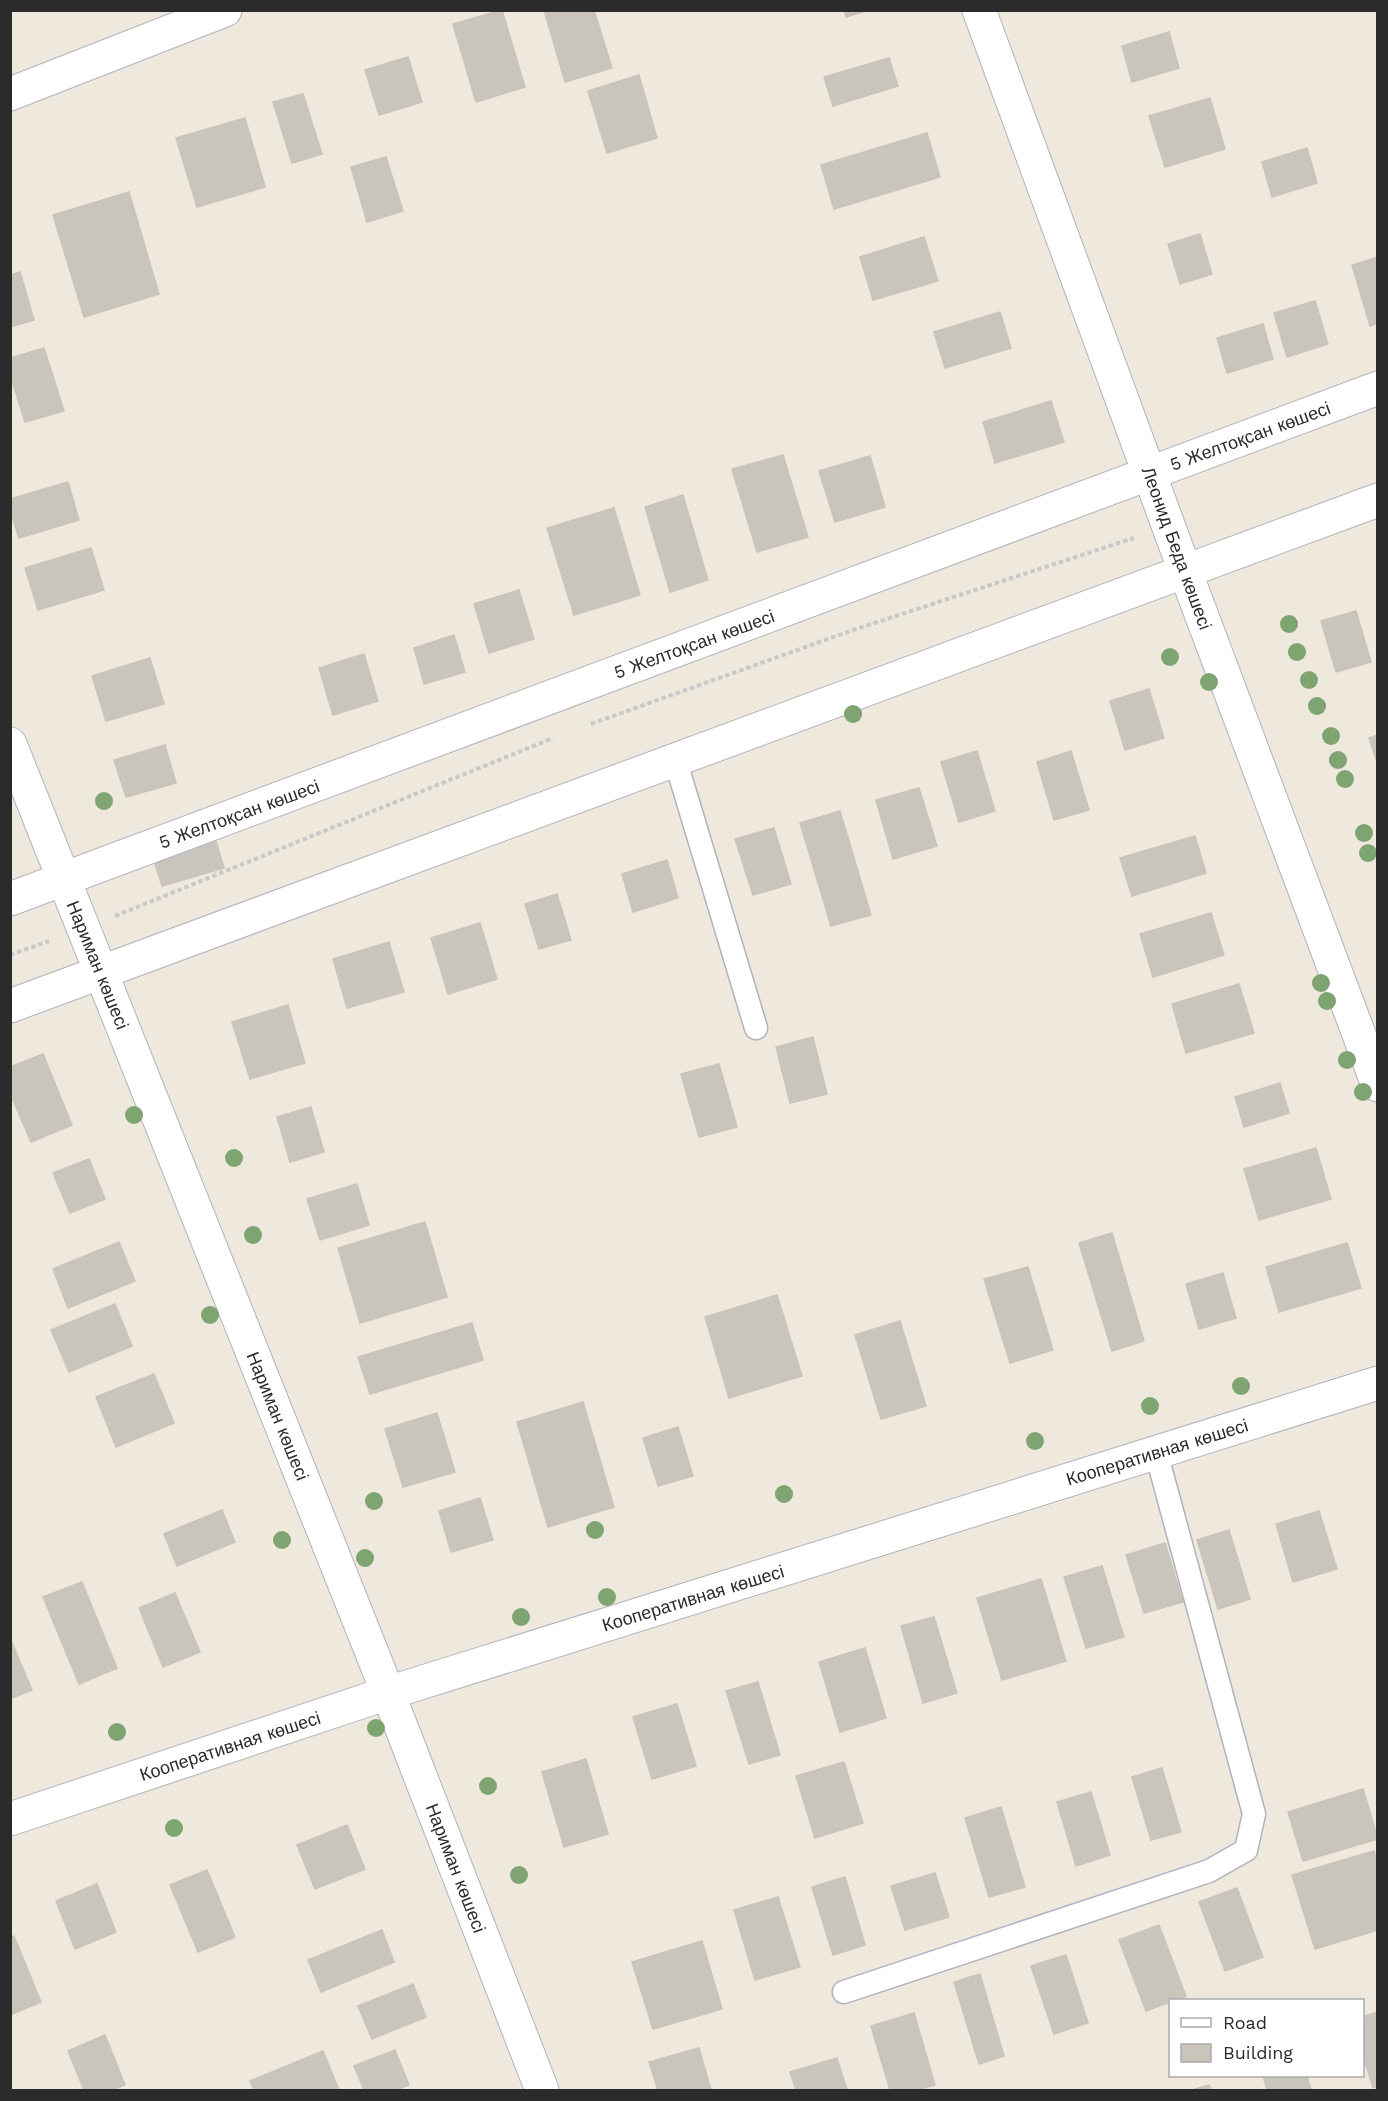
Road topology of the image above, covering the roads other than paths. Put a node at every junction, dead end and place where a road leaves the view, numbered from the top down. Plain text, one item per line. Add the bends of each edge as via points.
1 (225, 10) edge
2 (980, 10) edge
3 (10, 94) edge
4 (1377, 388) edge
5 (1149, 473) junction
6 (1377, 500) edge
7 (1185, 571) junction
8 (10, 744) edge
9 (675, 759) junction
10 (64, 879) junction
11 (10, 899) edge
12 (101, 972) junction
13 (10, 1006) edge
14 (756, 1028) dead end
15 (1377, 1085) edge
16 (1377, 1383) edge
17 (1156, 1452) junction
18 (388, 1693) junction
19 (10, 1819) edge
20 (844, 1992) dead end
21 (542, 2091) edge

1 - 3 street
2 - 5 street, Леонид Беда көшесі
4 - 5 street, 5 Желтоқсан көшесі
5 - 7 street, Леонид Беда көшесі
5 - 10 street, 5 Желтоқсан көшесі
6 - 7 street
7 - 9 street
7 - 15 street, Леонид Беда көшесі
8 - 10 street, Нариман көшесі
9 - 12 street
9 - 14 lane
10 - 11 street, 5 Желтоқсан көшесі
10 - 12 street, Нариман көшесі
12 - 13 street
12 - 18 street, Нариман көшесі
16 - 17 street, Кооперативная көшесі
17 - 18 street, Кооперативная көшесі
17 - 20 lane via 1254,1814 1246,1850 1209,1871
18 - 19 street, Кооперативная көшесі
18 - 21 street, Нариман көшесі

